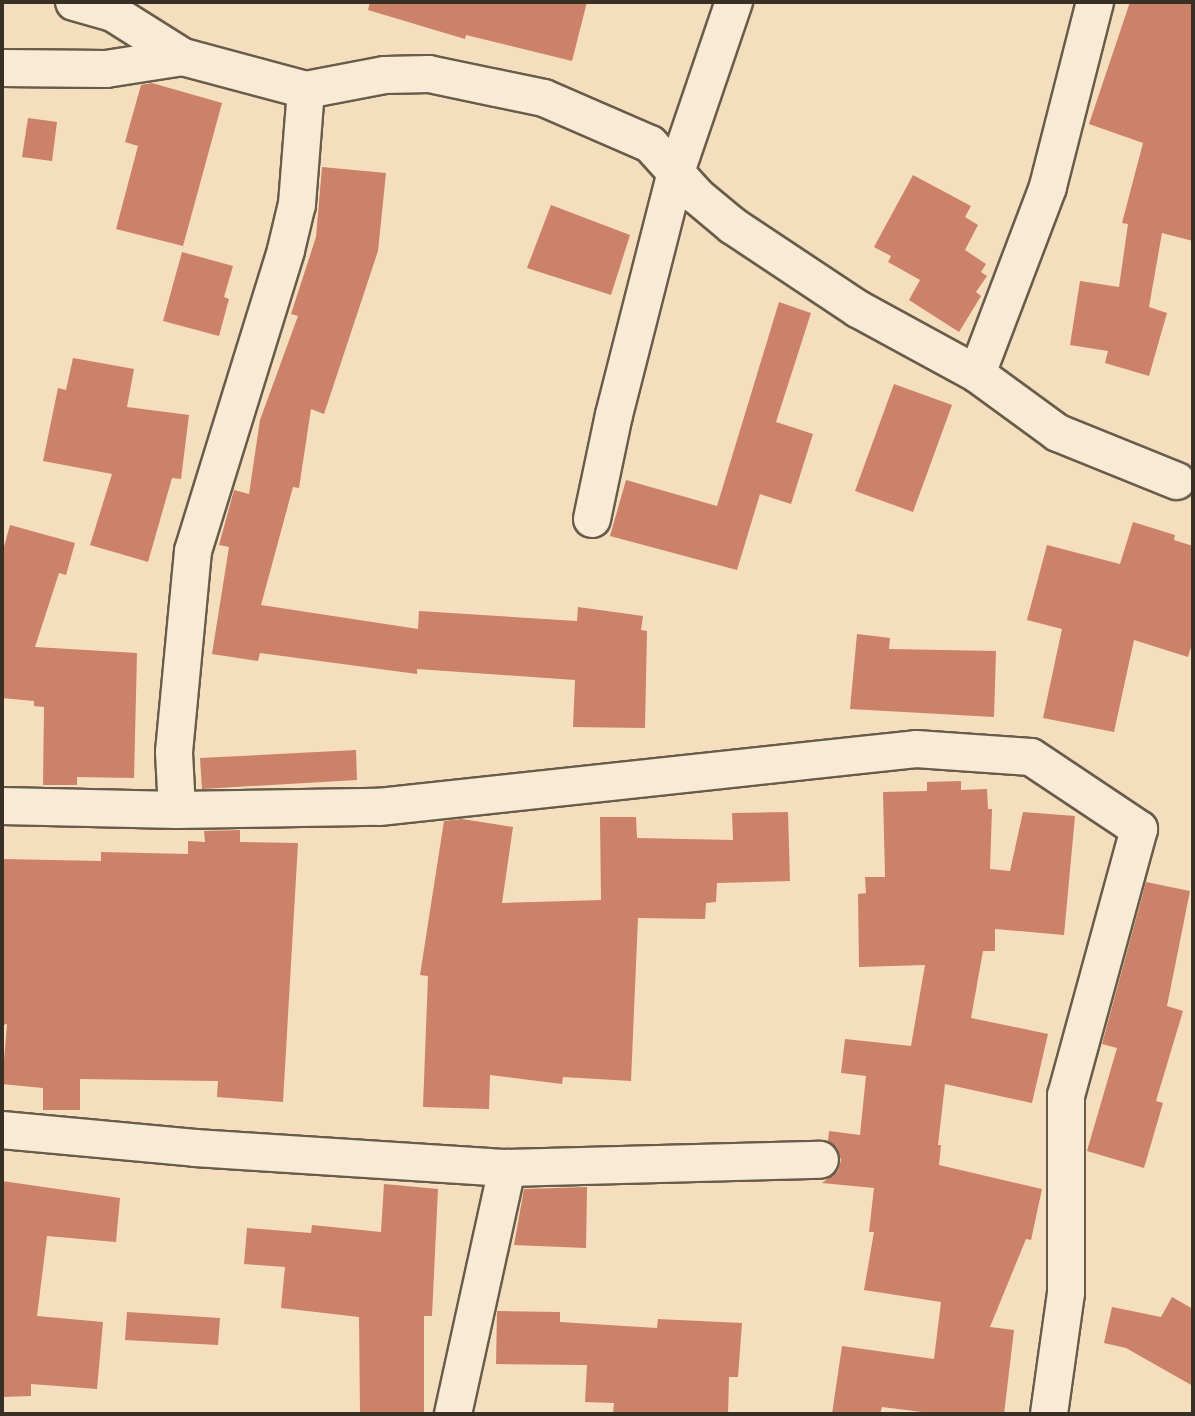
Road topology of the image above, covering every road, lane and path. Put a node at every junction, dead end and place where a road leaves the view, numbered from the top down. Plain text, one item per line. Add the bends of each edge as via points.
1 (74, 2) edge
2 (734, 2) edge
3 (1095, 2) edge
4 (183, 57) junction
5 (2, 68) edge
6 (306, 90) junction
7 (676, 172) junction
8 (977, 374) junction
9 (1177, 481) dead end
10 (592, 519) dead end
11 (2, 806) edge
12 (177, 810) junction
13 (2, 1130) edge
14 (820, 1160) dead end
15 (507, 1168) junction
16 (453, 1414) edge
17 (1049, 1414) edge

1 - 4 street via 113,13
2 - 7 street
3 - 8 street via 1048,187
4 - 5 street via 106,69
4 - 6 street
6 - 7 street via 385,75 429,74 544,98 650,144
6 - 12 street via 290,234 193,551 174,752
7 - 8 street via 733,226 858,309
7 - 10 street
8 - 9 street via 1058,433
11 - 12 street
12 - 17 street via 379,807 916,749 1031,757 1139,829 1066,1095 1066,1293
13 - 15 street
14 - 15 street
15 - 16 street

